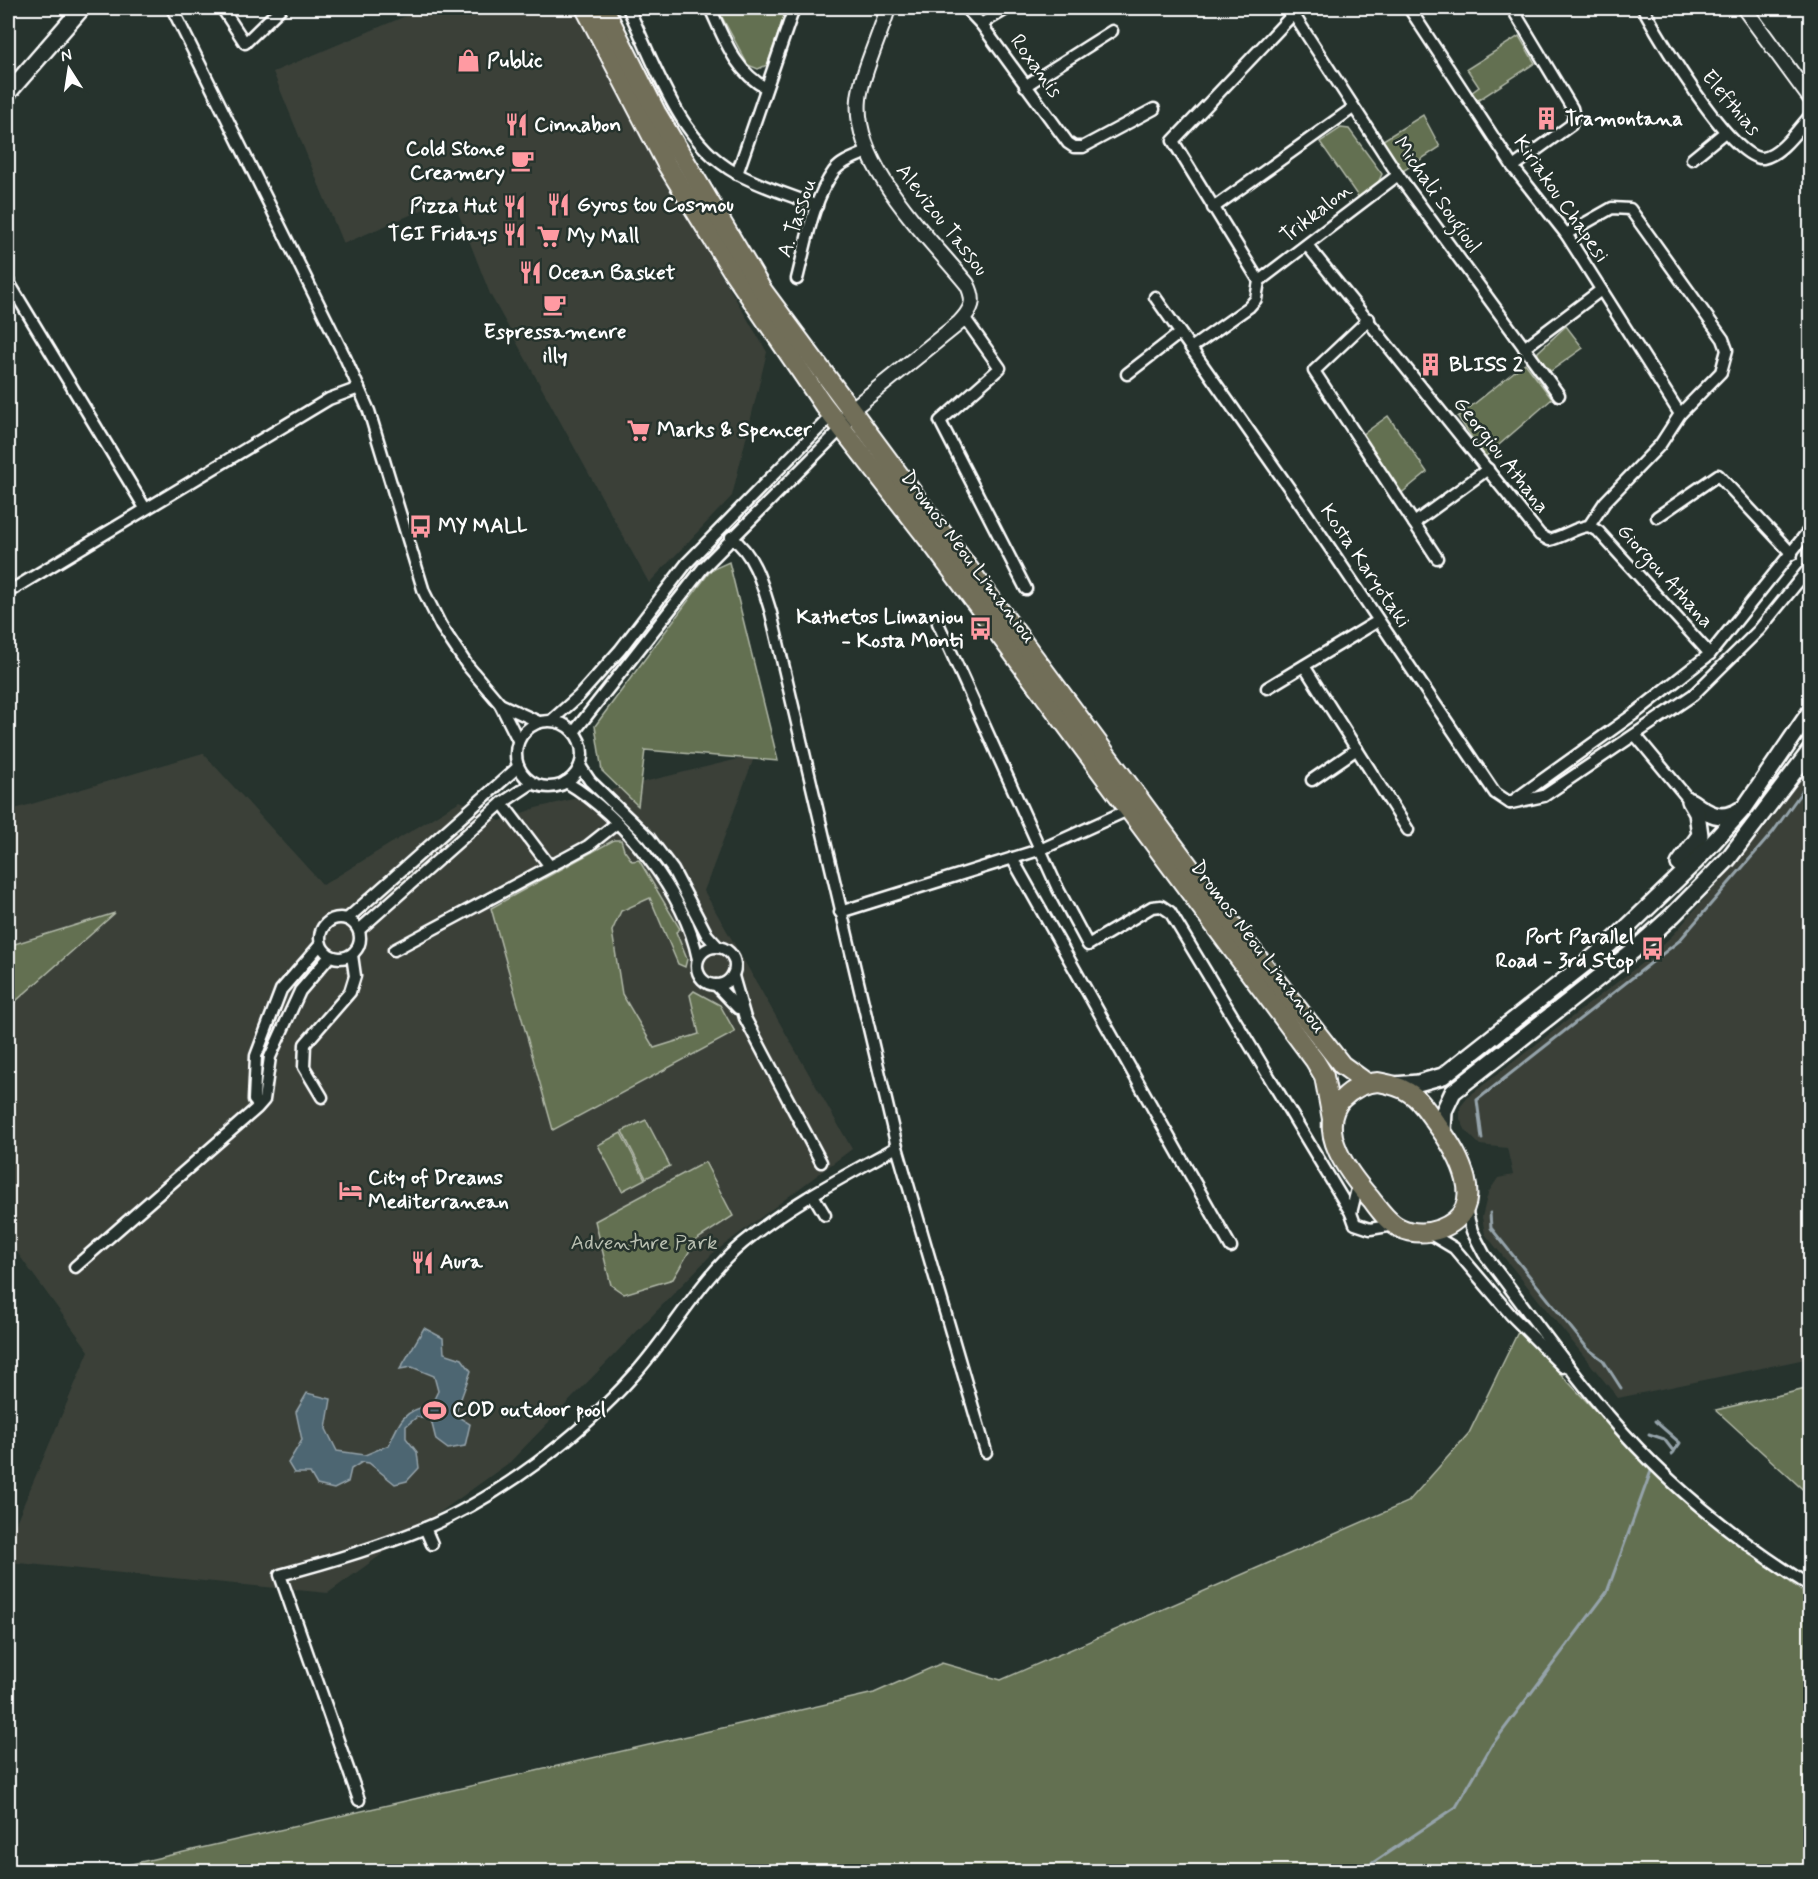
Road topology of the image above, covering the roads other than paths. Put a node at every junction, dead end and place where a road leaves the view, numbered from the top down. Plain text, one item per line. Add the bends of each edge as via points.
1 (82, 8) edge
2 (172, 8) edge
3 (222, 8) edge
4 (281, 8) edge
5 (585, 8) edge
6 (604, 8) edge
7 (628, 8) edge
8 (710, 8) edge
9 (794, 8) edge
10 (888, 8) edge
11 (966, 8) edge
12 (1008, 8) edge
13 (1643, 8) edge
14 (1744, 8) edge
15 (1414, 9) edge
16 (1517, 9) edge
17 (1296, 10) edge
18 (981, 24) junction
19 (1112, 31) dead end
20 (1025, 86) junction
21 (766, 88) junction
22 (8, 93) edge
23 (1810, 98) edge
24 (1353, 108) junction
25 (1154, 109) dead end
26 (1810, 116) edge
27 (1725, 132) junction
28 (867, 152) junction
29 (1692, 159) dead end
30 (1513, 167) junction
31 (737, 174) junction
32 (1398, 175) junction
33 (817, 206) junction
34 (1213, 208) junction
35 (1566, 234) junction
36 (1307, 245) junction
37 (797, 279) dead end
38 (8, 281) edge
39 (1259, 281) junction
40 (1600, 290) junction
41 (1155, 297) dead end
42 (964, 317) junction
43 (1369, 319) junction
44 (1180, 333) junction
45 (1191, 348) junction
46 (1524, 348) junction
47 (1127, 374) dead end
48 (359, 388) junction
49 (1559, 395) dead end
50 (850, 411) junction
51 (1680, 414) junction
52 (837, 422) junction
53 (1488, 469) junction
54 (145, 508) junction
55 (1657, 517) dead end
56 (1414, 523) junction
57 (1589, 526) junction
58 (1810, 528) edge
59 (731, 537) junction
60 (1792, 554) junction
61 (1437, 558) dead end
62 (1810, 567) edge
63 (1026, 589) dead end
64 (8, 592) edge
65 (1378, 621) junction
66 (938, 623) dead end
67 (1710, 654) junction
68 (1304, 666) junction
69 (1267, 688) dead end
70 (500, 704) junction
71 (1810, 712) edge
72 (552, 720) junction
73 (538, 722) junction
74 (574, 732) junction
75 (1636, 736) junction
76 (518, 740) junction
77 (1357, 749) junction
78 (1810, 751) edge
79 (580, 766) junction
80 (518, 767) junction
81 (1312, 780) dead end
82 (566, 782) junction
83 (532, 783) junction
84 (1690, 801) junction
85 (502, 803) junction
86 (1510, 804) junction
87 (1745, 807) junction
88 (1128, 810) junction
89 (617, 823) junction
90 (1408, 830) dead end
91 (1042, 849) junction
92 (1012, 858) junction
93 (549, 865) junction
94 (840, 912) junction
95 (347, 919) junction
96 (359, 930) junction
97 (1610, 944) junction
98 (320, 945) junction
99 (718, 947) junction
100 (394, 950) dead end
101 (352, 955) junction
102 (330, 956) junction
103 (698, 959) junction
104 (733, 975) junction
105 (716, 985) junction
106 (745, 1018) junction
107 (1367, 1083) junction
108 (1395, 1085) junction
109 (322, 1097) dead end
110 (258, 1105) junction
111 (1332, 1119) junction
112 (1443, 1132) junction
113 (897, 1147) junction
114 (821, 1162) dead end
115 (1358, 1185) junction
116 (813, 1195) junction
117 (1465, 1205) junction
118 (1351, 1213) junction
119 (825, 1215) dead end
120 (1394, 1225) junction
121 (1428, 1232) junction
122 (1231, 1247) dead end
123 (75, 1267) dead end
124 (1587, 1390) junction
125 (986, 1452) dead end
126 (425, 1528) junction
127 (432, 1544) dead end
128 (1810, 1586) edge
129 (359, 1800) dead end

1 - 22 main road
2 - 48 street
3 - 4 street via 245,43
5 - 52 main road, Dromos Neou Limaniou via 667,165 733,272
6 - 50 main road, Dromos Neou Limaniou via 656,112 761,288
7 - 31 street via 692,136 714,159
8 - 21 street via 734,59 752,80
9 - 21 street
10 - 28 street, Alevizou Tassou via 858,98
11 - 18 street, Roxanis
12 - 18 street
13 - 27 street, Elefthias via 1676,66
14 - 23 street
15 - 30 street, Kiriakou Chapesi
16 - 30 street via 1574,117 1570,125
17 - 24 street, Michali Sougioul
17 - 34 street via 1173,141
18 - 20 street, Roxanis
19 - 20 street
20 - 25 street, Roxanis via 1074,147 1083,147
21 - 31 street
24 - 32 street, Michali Sougioul
24 - 34 street
26 - 27 street, Elefthias via 1772,155 1761,158 1750,156
27 - 29 street
28 - 33 street, A. Tassou via 834,171
28 - 42 street, Alevizou Tassou via 880,177 968,284 974,297
30 - 35 street, Kiriakou Chapesi
31 - 33 street
32 - 36 street, Trikkalon
32 - 46 street, Michali Sougioul
33 - 37 street, A. Tassou
34 - 39 street
35 - 40 street, Kiriakou Chapesi
35 - 51 street via 1612,208 1630,209 1723,339 1727,350 1721,372
36 - 39 street, Trikkalon
36 - 43 street, Georgiou Athana
38 - 54 street
39 - 45 street via 1256,299 1250,307
40 - 46 street
40 - 51 street, Kiriakou Chapesi
41 - 44 street, Kosta Karyotaki
42 - 50 street
42 - 63 street via 1000,368 940,421
43 - 53 street, Georgiou Athana
43 - 56 street via 1314,371
44 - 45 street, Kosta Karyotaki
44 - 47 street
45 - 65 street, Kosta Karyotaki
46 - 49 street, Michali Sougioul
48 - 54 street via 329,399
48 - 70 street via 424,592 467,665
50 - 52 street
50 - 107 main road, Dromos Neou Limaniou via 1240,935 1342,1065
51 - 57 street via 1660,445 1605,502
52 - 59 street
52 - 72 street via 702,546 620,650
52 - 88 main road, Dromos Neou Limaniou
53 - 56 street
53 - 57 street, Georgiou Athana via 1540,535 1549,540 1560,538 1580,526
54 - 64 street
55 - 60 street via 1718,475
56 - 61 street
57 - 67 street, Giorgou Athana via 1599,532
58 - 60 street
59 - 74 street via 681,593
59 - 94 street via 752,562 771,613
60 - 67 street
62 - 75 street via 1720,671 1694,695
65 - 68 street
65 - 86 street, Kosta Karyotaki via 1495,793
66 - 91 street
67 - 86 street
68 - 69 street
68 - 77 street
70 - 73 street
70 - 76 street
71 - 87 main road
72 - 73 street
72 - 74 street
73 - 76 street
74 - 79 street via 581,746
75 - 84 street
75 - 86 street via 1544,796
76 - 80 street
77 - 81 street
77 - 90 street
78 - 112 main road via 1728,859 1673,915 1453,1092 1444,1111
79 - 82 street
79 - 99 street via 590,781 649,838 673,870 707,935
80 - 83 street
80 - 95 street
82 - 83 street via 545,787
82 - 89 street
83 - 85 street
84 - 87 main road via 1719,817
84 - 97 main road via 1701,835
85 - 93 street
85 - 96 street
87 - 97 main road
88 - 91 street
88 - 111 main road, Dromos Neou Limaniou via 1315,1061 1324,1076
89 - 93 street via 595,841
89 - 103 street via 640,847 666,886 694,941
91 - 92 street
91 - 118 street via 1088,945 1152,907 1161,906 1170,912
92 - 94 street
92 - 122 street
93 - 100 street
94 - 113 street
95 - 96 street
95 - 98 street via 336,918 327,923 321,930
96 - 101 street via 359,946
97 - 108 main road via 1443,1076
98 - 102 street
98 - 110 street via 281,990 256,1056 254,1100
99 - 103 street via 704,951
99 - 104 street via 733,957
101 - 102 street via 341,959
101 - 109 street via 355,976 350,992 305,1044 304,1067
102 - 110 street via 300,992 270,1057 264,1100
103 - 105 street via 701,978
104 - 105 street
104 - 106 street
105 - 106 street
106 - 114 street
107 - 108 main road
107 - 111 main road via 1348,1093
108 - 112 main road via 1420,1102
110 - 123 street
111 - 115 main road via 1335,1145
112 - 117 main road via 1467,1178
113 - 116 street
113 - 125 street
115 - 118 street
115 - 120 main road
116 - 119 street
116 - 126 street via 774,1219 725,1260 618,1394 563,1443 503,1487
117 - 121 main road via 1451,1223
117 - 124 street via 1484,1254
118 - 120 street via 1355,1224 1370,1229
120 - 121 main road via 1410,1232
121 - 124 street via 1454,1248 1511,1315
124 - 128 street via 1706,1511
126 - 127 street
126 - 129 street via 358,1554 280,1575

